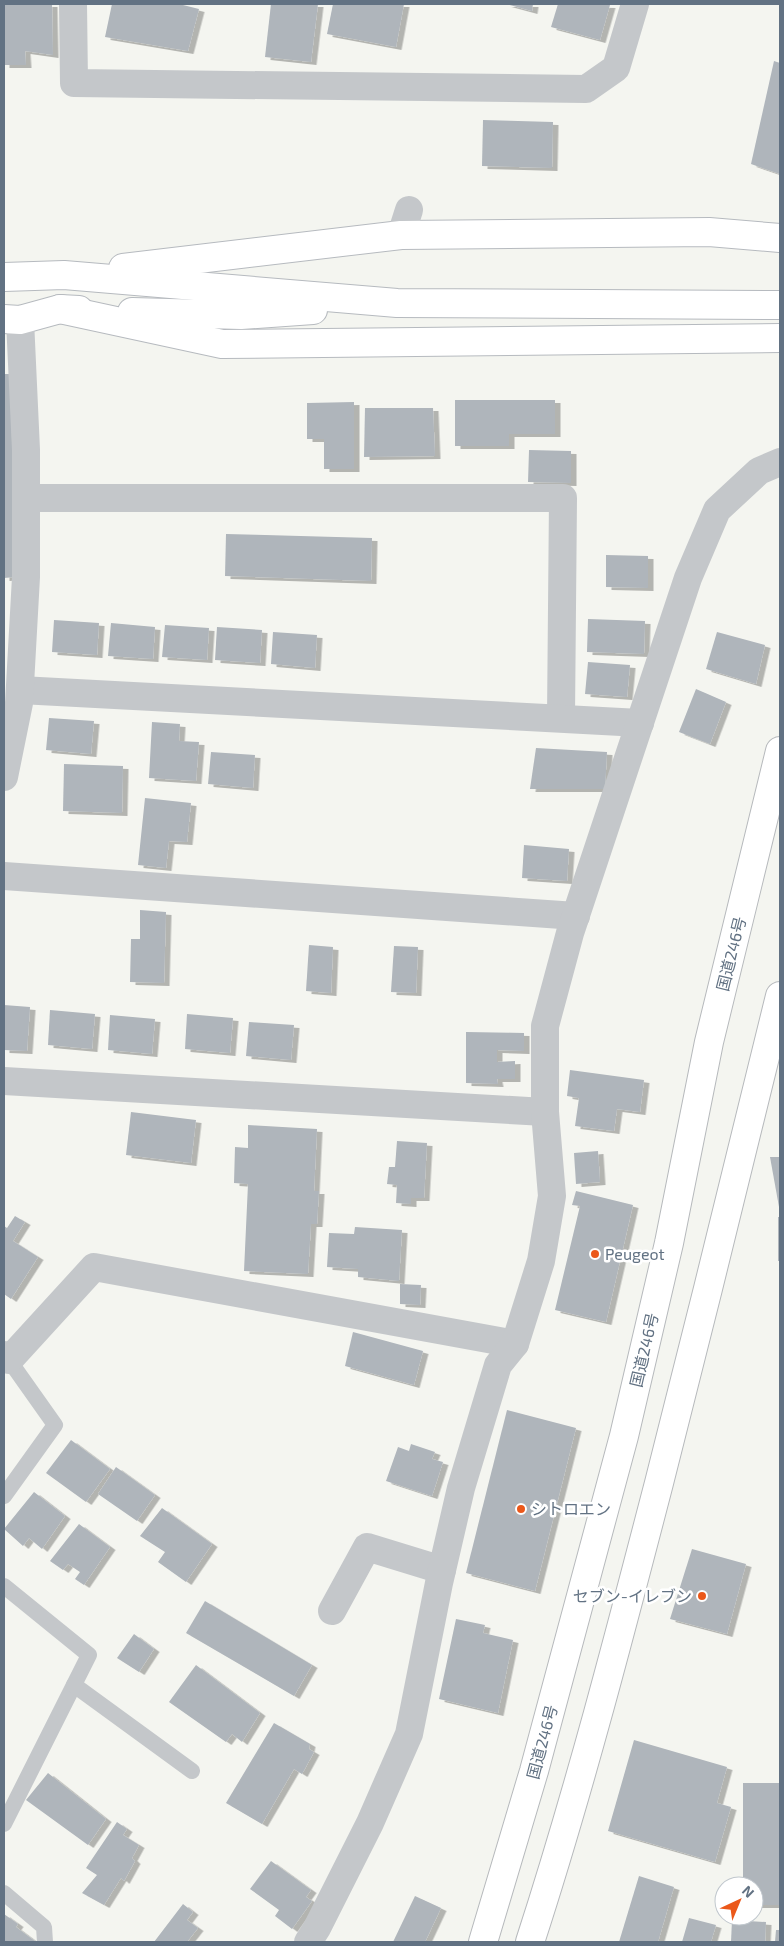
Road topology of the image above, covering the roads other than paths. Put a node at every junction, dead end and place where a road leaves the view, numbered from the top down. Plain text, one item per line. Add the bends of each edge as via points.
1 (73, 4) edge
2 (635, 4) edge
3 (780, 238) edge
4 (64, 275) junction
5 (4, 277) edge
6 (397, 303) junction
7 (780, 305) edge
8 (60, 309) junction
9 (12, 319) edge
10 (780, 338) edge
11 (780, 462) edge
12 (26, 498) junction
13 (20, 690) junction
14 (561, 718) junction
15 (640, 723) junction
16 (780, 751) edge
17 (4, 777) edge
18 (4, 876) edge
19 (576, 916) junction
20 (780, 996) edge
21 (772, 1063) edge
22 (4, 1081) edge
23 (545, 1112) junction
24 (515, 1344) junction
25 (6, 1357) edge
26 (4, 1496) edge
27 (442, 1570) junction
28 (4, 1586) edge
29 (332, 1611) dead end
30 (74, 1685) junction
31 (192, 1770) dead end
32 (4, 1824) edge
33 (4, 1893) edge
34 (45, 1942) edge
35 (308, 1942) edge
36 (483, 1942) edge
37 (530, 1942) edge

1 - 2 street via 74,83 586,89 616,68
3 - 4 main road via 709,232 405,222
4 - 5 main road
4 - 6 main road
6 - 7 main road
6 - 8 main road via 241,315
8 - 9 main road
8 - 10 main road via 222,344
9 - 12 street via 26,450
11 - 15 street via 759,471 716,510 688,578
12 - 13 street
12 - 14 street via 563,498
13 - 14 street
13 - 17 street
14 - 15 street
15 - 19 street
16 - 36 main road, 国道246号 via 708,1042 669,1243 624,1436 534,1771
18 - 19 street
19 - 23 street via 545,1026
20 - 21 main road
21 - 37 main road via 626,1611
22 - 23 street
23 - 24 street via 552,1196 541,1261
24 - 25 street via 94,1267
24 - 27 street via 498,1365 461,1488
25 - 26 lane via 55,1425
27 - 29 street via 367,1547
27 - 35 street via 409,1734 370,1823
28 - 30 lane via 89,1654
30 - 31 lane
30 - 32 lane
33 - 34 lane via 44,1927

